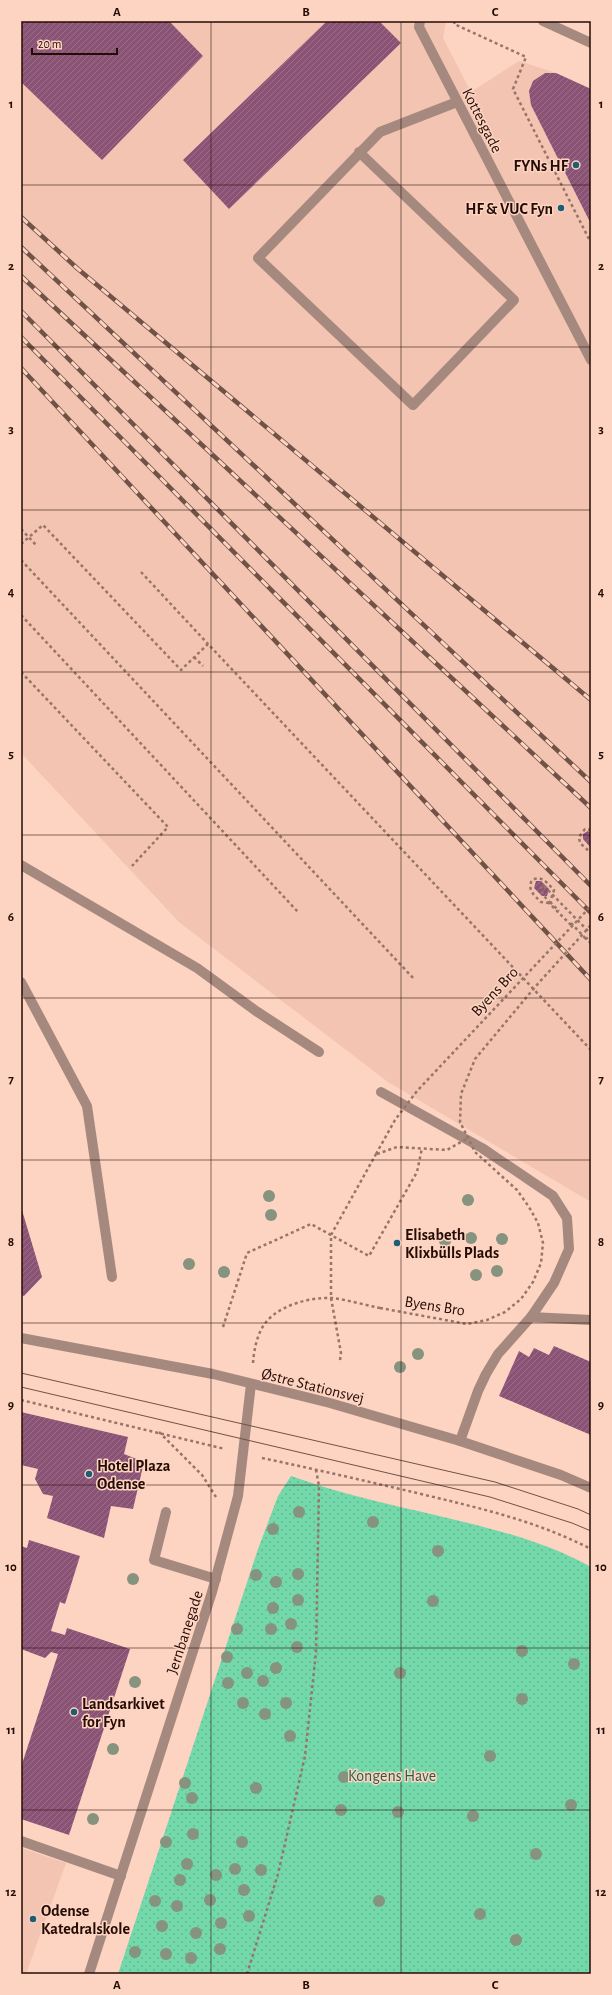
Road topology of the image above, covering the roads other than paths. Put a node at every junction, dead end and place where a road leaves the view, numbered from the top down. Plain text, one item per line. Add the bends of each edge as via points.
1 (420, 21) edge
2 (543, 21) edge
3 (591, 43) edge
4 (457, 102) junction
5 (359, 152) junction
6 (591, 360) edge
7 (21, 865) edge
8 (21, 982) edge
9 (319, 1052) dead end
10 (381, 1092) dead end
11 (112, 1277) dead end
12 (531, 1317) junction
13 (591, 1320) edge
14 (21, 1338) edge
15 (250, 1384) junction
16 (460, 1441) junction
17 (591, 1488) edge
18 (166, 1512) dead end
19 (216, 1579) junction
20 (21, 1841) edge
21 (121, 1876) junction
22 (89, 1974) edge

1 - 4 street, Kottesgade via 419,27
2 - 3 street
4 - 5 street via 380,132
4 - 6 street, Kottesgade
5 - 5 street via 258,258 413,405 514,300
7 - 9 street via 197,968
8 - 11 street via 87,1106
10 - 12 street via 482,1148 553,1196 567,1218 569,1249 554,1283
12 - 13 street
12 - 16 street via 498,1354 486,1374
14 - 15 street, Østre Stationsvej via 213,1374
15 - 16 street, Østre Stationsvej via 330,1403
15 - 19 street, Jernbanegade via 238,1496
16 - 17 street, Østre Stationsvej via 561,1475
18 - 19 street via 154,1560
19 - 21 street, Jernbanegade
20 - 21 street
21 - 22 street, Jernbanegade

